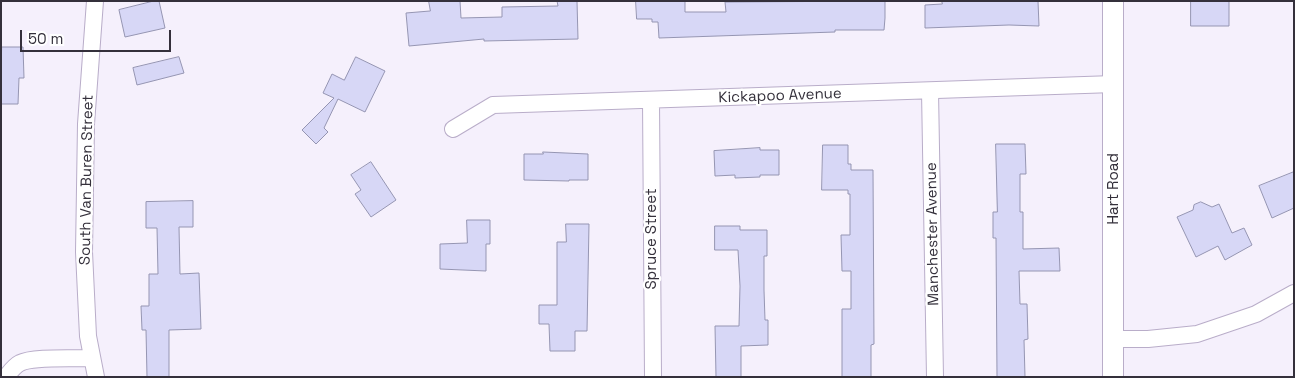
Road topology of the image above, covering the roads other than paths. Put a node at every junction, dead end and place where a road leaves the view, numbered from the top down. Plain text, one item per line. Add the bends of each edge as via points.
1 (95, 1) edge
2 (1113, 1) edge
3 (1114, 84) junction
4 (930, 91) junction
5 (651, 100) junction
6 (453, 129) dead end
7 (1294, 293) edge
8 (1113, 339) junction
9 (92, 358) junction
10 (6, 377) edge
11 (96, 377) edge
12 (652, 377) edge
13 (935, 377) edge
14 (1113, 377) edge

1 - 9 street, South Van Buren Street via 86,124 84,252
2 - 3 street, Hart Road
3 - 4 street, Kickapoo Avenue
3 - 8 street, Hart Road
4 - 5 street, Kickapoo Avenue
4 - 13 street, Manchester Avenue
5 - 6 street, Kickapoo Avenue via 493,105
5 - 12 street, Spruce Street
7 - 8 street via 1256,314 1197,334
8 - 14 street, Hart Road
9 - 10 street via 20,362
9 - 11 street, South Van Buren Street

